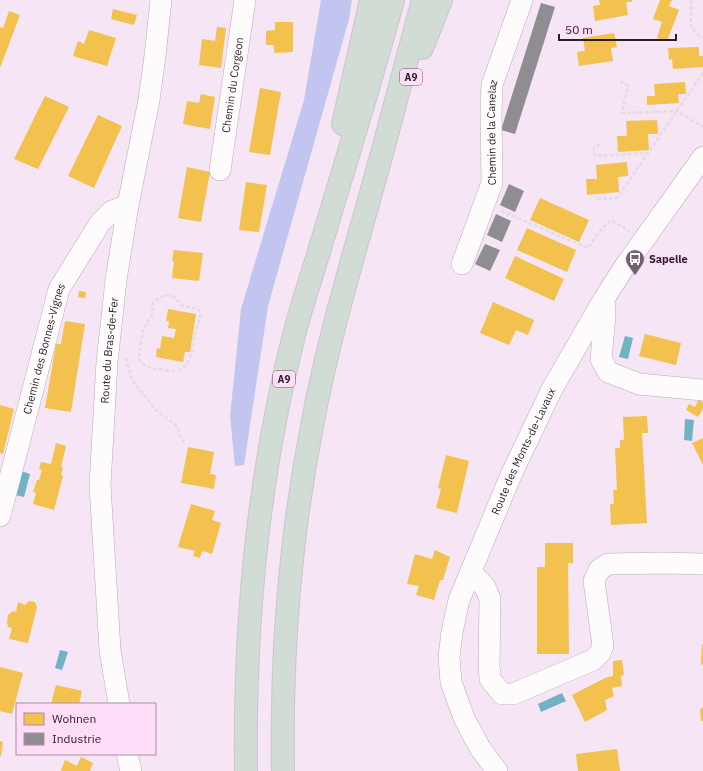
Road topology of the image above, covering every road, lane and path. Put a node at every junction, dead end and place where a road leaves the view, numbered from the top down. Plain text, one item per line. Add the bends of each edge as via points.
1 (161, 0) edge
2 (245, 0) edge
3 (372, 0) edge
4 (393, 0) edge
5 (422, 0) edge
6 (441, 0) edge
7 (522, 0) edge
8 (691, 0) edge
9 (703, 38) edge
10 (703, 73) edge
11 (620, 81) dead end
12 (677, 111) junction
13 (703, 127) edge
14 (600, 144) dead end
15 (648, 153) junction
16 (382, 154) junction
17 (703, 157) edge
18 (220, 170) dead end
19 (597, 199) dead end
20 (485, 203) junction
21 (128, 205) junction
22 (636, 234) dead end
23 (462, 264) dead end
24 (604, 299) junction
25 (295, 331) junction
26 (126, 357) dead end
27 (139, 360) joint
28 (703, 390) edge
29 (184, 442) dead end
30 (0, 516) edge
31 (703, 564) edge
32 (471, 572) junction
33 (118, 703) edge
34 (127, 755) edge
35 (131, 771) edge
36 (246, 771) edge
37 (283, 771) edge
38 (497, 771) edge

1 - 21 street, Route du Bras-de-Fer via 149,100
2 - 18 street, Chemin du Corgeon
3 - 25 highway, A9
4 - 25 highway, A9
5 - 16 highway, A9
6 - 16 highway, A9
7 - 20 street, Chemin de la Canelaz via 492,85 492,183
8 - 9 path via 691,28
10 - 12 path
11 - 12 path via 628,86 622,113
12 - 13 path
12 - 15 path
14 - 15 path via 594,148 595,156
15 - 19 path via 617,198
16 - 37 highway, A9 via 334,328 304,470 294,535 285,631
17 - 24 street, Route des Monts-de-Lavaux
20 - 22 path via 588,248 611,220
20 - 23 street, Chemin de la Canelaz
21 - 30 street, Chemin des Bonnes-Vignes via 112,211 100,223 59,289
21 - 33 street, Route du Bras-de-Fer via 109,340 100,485 110,650
24 - 28 street via 601,359 608,372 639,384
24 - 32 street, Route des Monts-de-Lavaux via 552,389 511,475
25 - 36 highway, A9 via 277,410 257,539 246,693
26 - 29 path via 132,380 157,411 177,426
27 - 27 path via 140,341 152,315 153,303 166,295 174,297 183,306 198,308 201,313 192,354 183,368 168,371 145,366
31 - 32 street via 608,564 600,570 594,581 603,646 600,653 593,660 513,694 502,694 490,678 490,599 485,587
32 - 38 street, Route des Monts-de-Lavaux via 459,600 452,632 449,657 451,682 464,718 480,748
34 - 35 street

